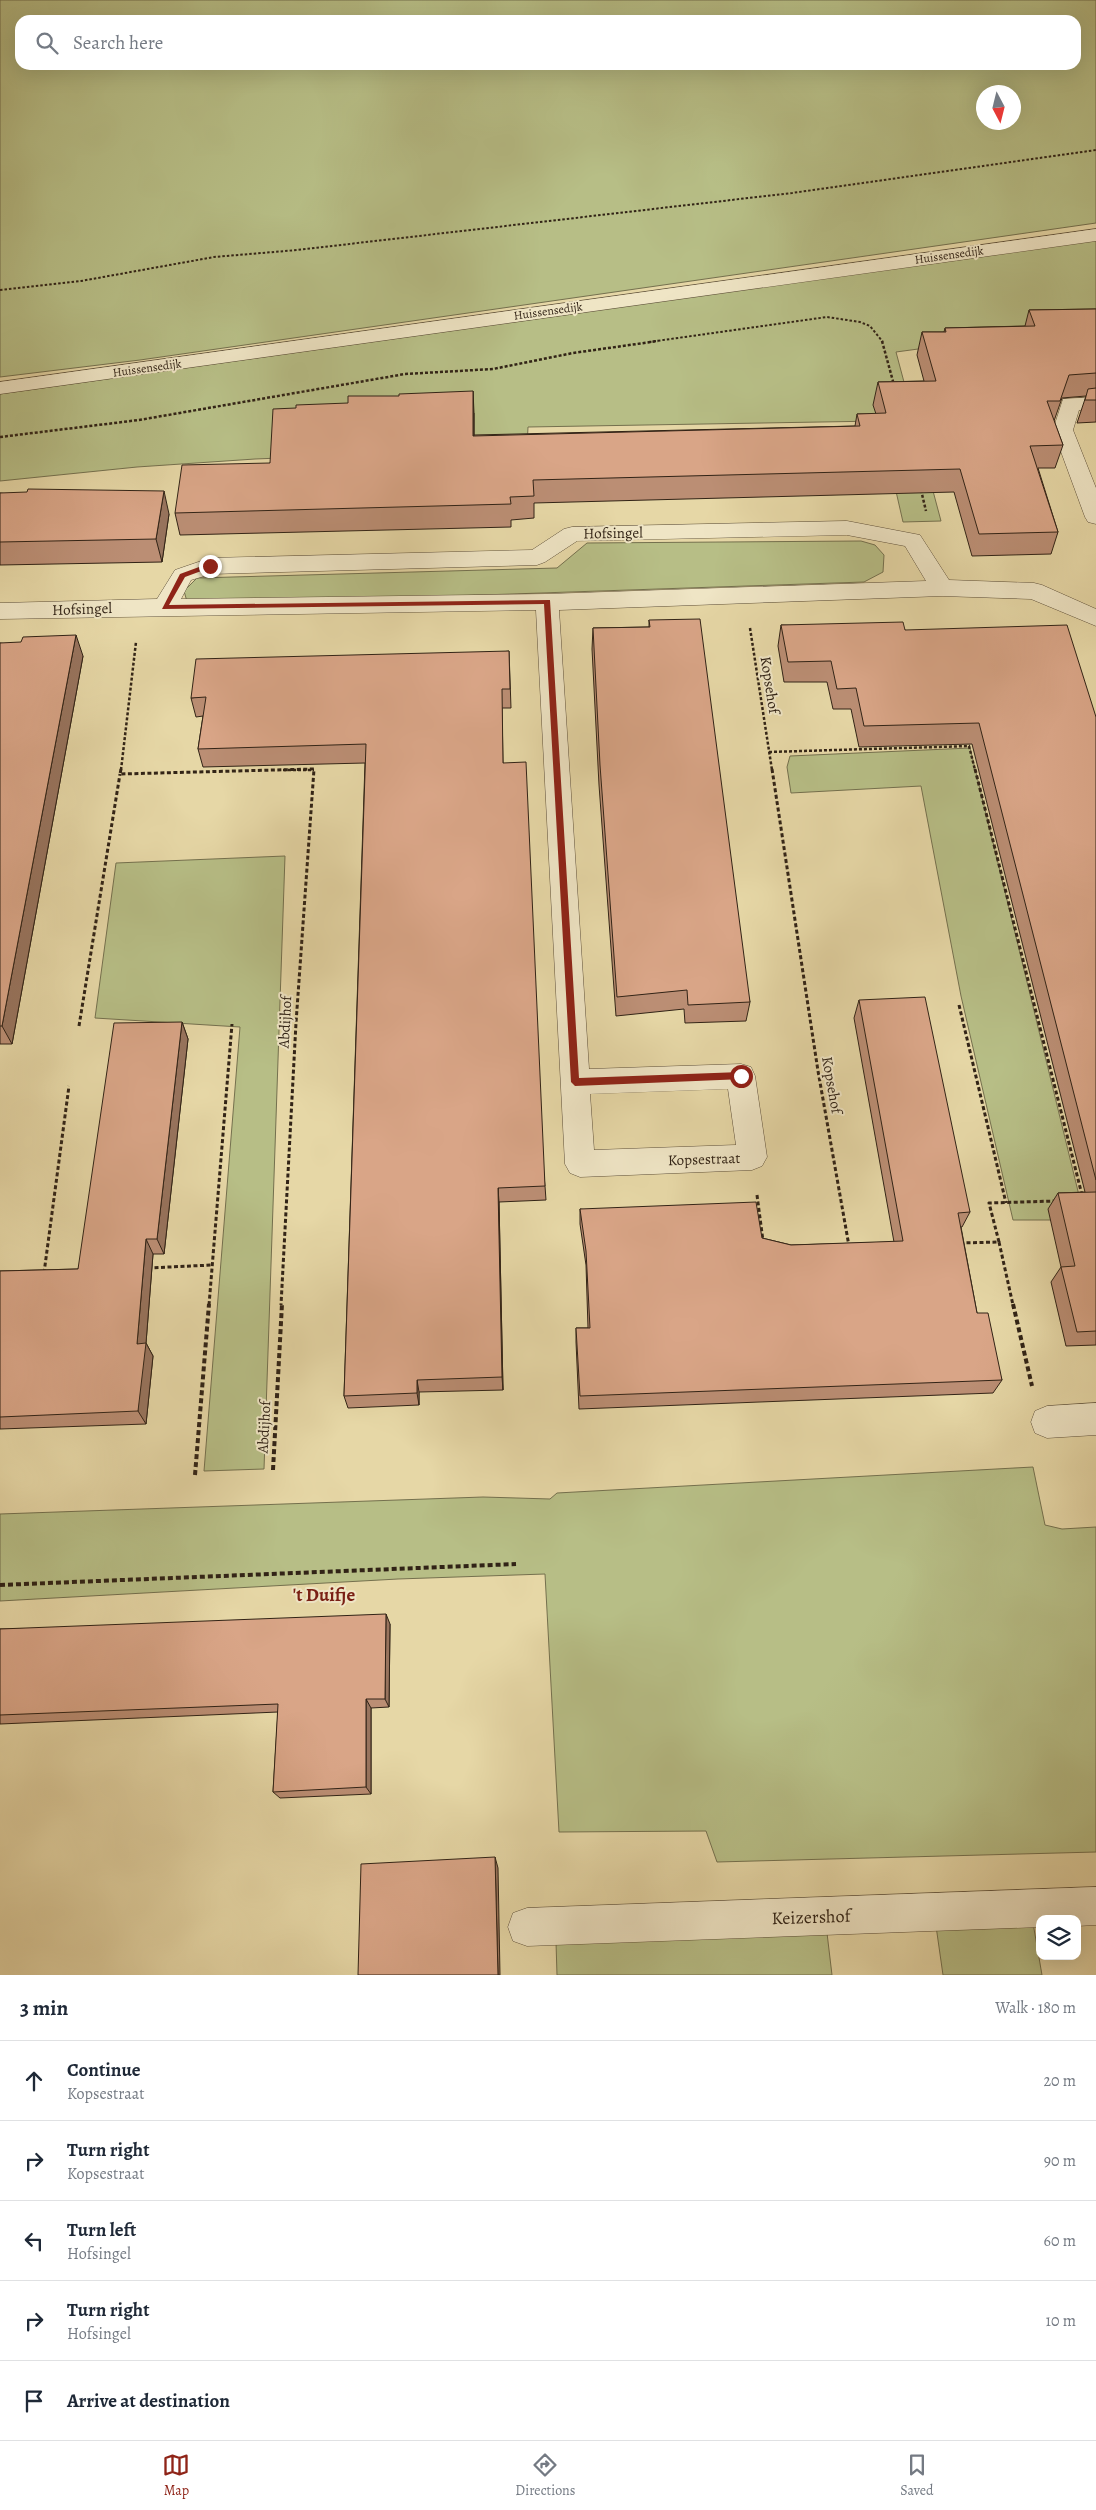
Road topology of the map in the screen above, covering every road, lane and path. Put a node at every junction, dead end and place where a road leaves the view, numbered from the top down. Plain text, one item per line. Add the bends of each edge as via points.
1 (1096, 150) edge
2 (1096, 235) edge
3 (0, 290) edge
4 (0, 388) edge
5 (895, 389) edge
6 (1096, 403) edge
7 (0, 438) edge
8 (920, 485) edge
9 (1096, 517) edge
10 (912, 540) junction
11 (942, 588) junction
12 (746, 595) junction
13 (547, 602) junction
14 (141, 607) junction
15 (164, 607) junction
16 (0, 611) edge
17 (1096, 618) edge
18 (969, 746) junction
19 (979, 746) edge
20 (769, 752) junction
21 (120, 774) junction
22 (959, 1005) dead end
23 (232, 1024) dead end
24 (79, 1026) dead end
25 (575, 1082) junction
26 (69, 1086) dead end
27 (752, 1157) junction
28 (1064, 1201) edge
29 (1084, 1201) edge
30 (1006, 1203) junction
31 (999, 1242) junction
32 (952, 1244) edge
33 (848, 1246) junction
34 (858, 1246) edge
35 (839, 1247) edge
36 (764, 1250) edge
37 (212, 1265) junction
38 (143, 1268) edge
39 (53, 1273) edge
40 (1034, 1394) dead end
41 (1096, 1419) edge
42 (1047, 1422) dead end
43 (273, 1470) dead end
44 (195, 1475) dead end
45 (516, 1564) dead end
46 (0, 1585) edge
47 (1096, 1906) edge
48 (527, 1928) dead end

1 - 3 path via 782,194 214,257 81,281
2 - 4 street, Huissensedijk
5 - 7 path via 876,329 858,319 827,317 573,353 493,369 405,374 139,420
6 - 9 street via 1070,404 1063,430
8 - 10 path via 927,514
10 - 11 street
10 - 15 street, Hofsingel via 847,528 572,534 537,557 210,566 182,575
11 - 12 street, Hofsingel
11 - 17 street, Hofsingel via 1034,591
12 - 13 street, Hofsingel
12 - 20 path, Kopsehof
13 - 15 street, Hofsingel
13 - 25 street, Kopsestraat
14 - 15 street, Hofsingel
14 - 16 street, Hofsingel
14 - 21 path
18 - 19 path
18 - 20 path
18 - 29 path
20 - 33 path, Kopsehof
21 - 24 path
21 - 43 path, Abdijhof via 314,769 296,1023
22 - 30 path
23 - 37 path
25 - 27 street, Kopsestraat via 741,1076
25 - 27 street, Kopsestraat via 580,1164
26 - 39 path via 44,1273
27 - 36 path
28 - 30 path
30 - 31 path via 989,1203
31 - 32 path
31 - 40 path
33 - 34 path
33 - 35 path
37 - 38 path
37 - 44 path
41 - 42 street
45 - 46 path
47 - 48 street, Keizershof

